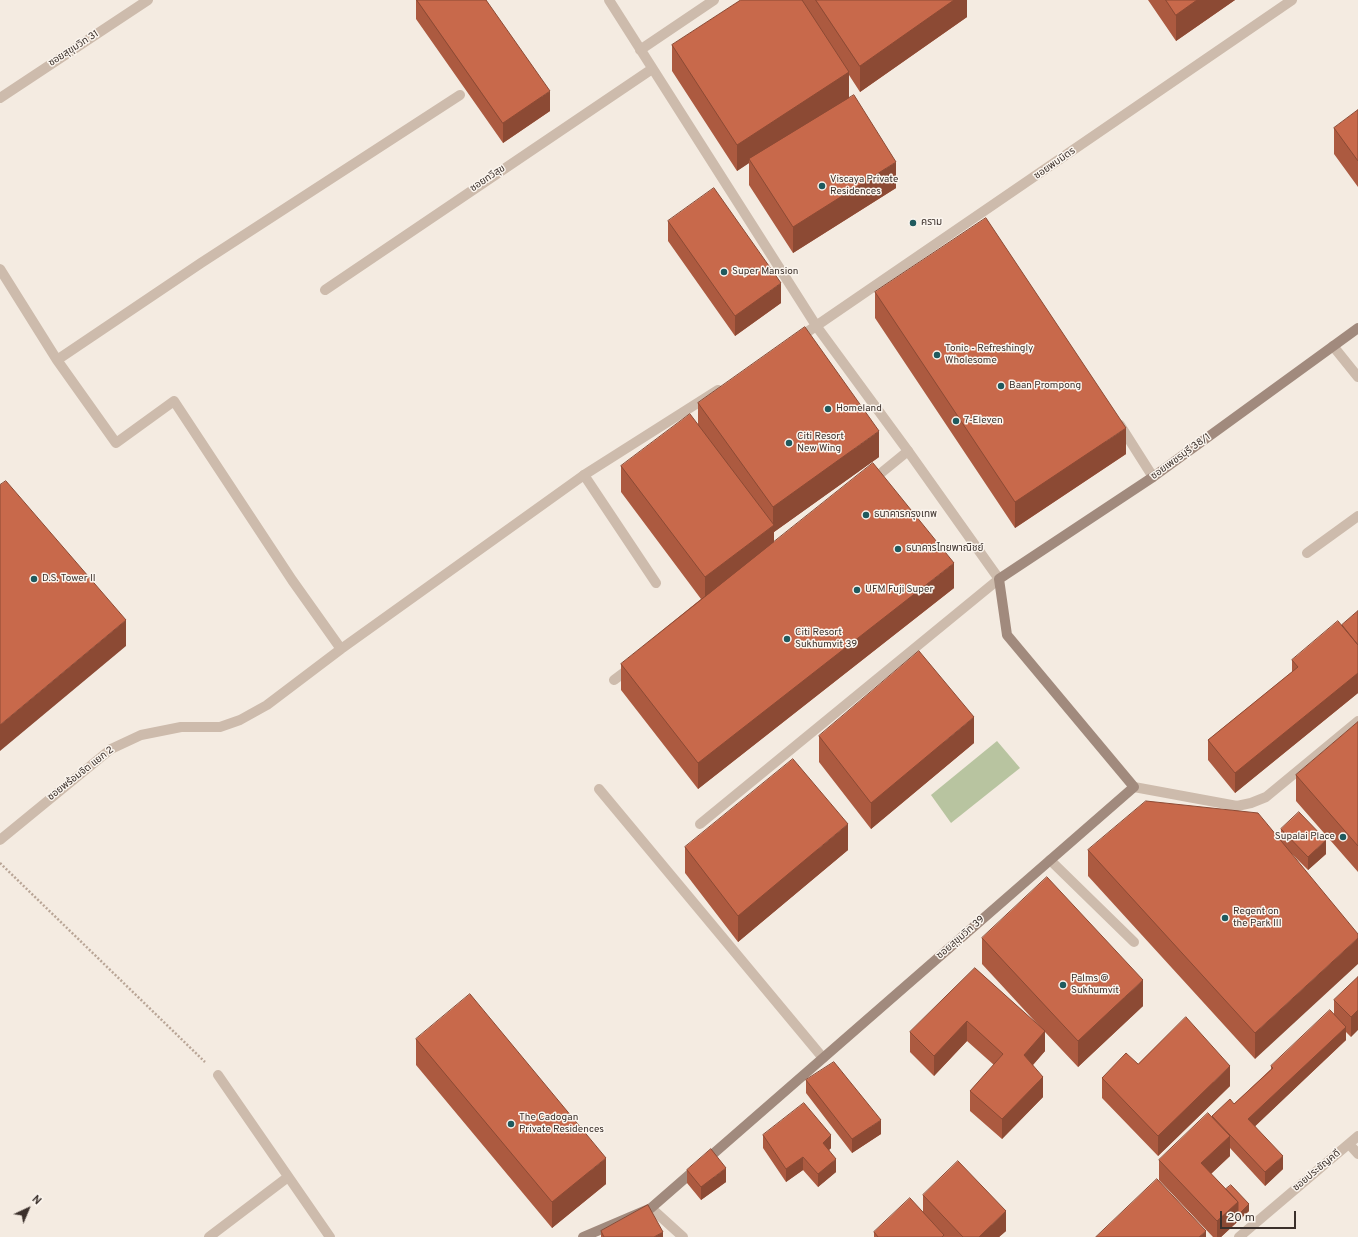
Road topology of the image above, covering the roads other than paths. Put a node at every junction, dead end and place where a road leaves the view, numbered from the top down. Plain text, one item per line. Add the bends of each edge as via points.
1 (148, 0) edge
2 (609, 0) edge
3 (714, 0) edge
4 (1292, 0) edge
5 (640, 50) junction
6 (652, 69) junction
7 (460, 95) dead end
8 (0, 98) edge
9 (0, 269) edge
10 (324, 290) dead end
11 (817, 327) junction
12 (1358, 328) edge
13 (790, 344) edge
14 (1333, 346) junction
15 (57, 360) junction
16 (1358, 377) edge
17 (724, 386) edge
18 (1116, 419) edge
19 (908, 451) junction
20 (584, 474) junction
21 (1153, 477) junction
22 (862, 488) edge
23 (1358, 516) edge
24 (1307, 553) dead end
25 (999, 579) junction
26 (656, 583) dead end
27 (341, 649) junction
28 (638, 662) edge
29 (614, 680) dead end
30 (1358, 721) edge
31 (1134, 787) junction
32 (599, 789) dead end
33 (700, 824) dead end
34 (0, 840) edge
35 (1050, 860) junction
36 (1134, 942) dead end
37 (823, 1058) junction
38 (218, 1075) road end
39 (1358, 1136) edge
40 (1349, 1144) junction
41 (1358, 1154) edge
42 (288, 1176) junction
43 (650, 1208) junction
44 (209, 1237) edge
45 (330, 1237) edge
46 (583, 1237) edge
47 (683, 1237) edge
48 (1239, 1237) edge

1 - 8 street, ซอยสุขุมวิท 31
2 - 5 street
3 - 5 street
4 - 11 street, ซอยพบมิตร
5 - 6 street
6 - 10 street, ซอยทวีสุข
6 - 11 street
7 - 15 street
9 - 15 street
11 - 13 street, ซอยพบมิตร
11 - 19 street
12 - 14 street, ซอยเพชรบุรี 38/1
14 - 16 street
14 - 21 street, ซอยเพชรบุรี 38/1
15 - 27 street via 116,443 174,401 292,580
17 - 20 street, ซอยพร้อมจิต แยก 2
18 - 21 street
19 - 22 street
19 - 25 street
20 - 26 street
20 - 27 street, ซอยพร้อมจิต แยก 2
21 - 25 street, ซอยเพชรบุรี 38/1
23 - 24 street
25 - 31 street via 1008,635
25 - 33 street
27 - 34 street, ซอยพร้อมจิต แยก 2 via 267,705 240,720 220,727 181,727 141,735 111,749
28 - 29 street
30 - 31 street via 1266,797 1251,803 1237,806
31 - 35 street, ซอยสุขุมวิท 39
32 - 37 street
35 - 36 street
35 - 37 street, ซอยสุขุมวิท 39
37 - 43 street, ซอยสุขุมวิท 39
38 - 42 street
39 - 40 street, ซอยประชัญคดี
40 - 41 street
40 - 48 street, ซอยประชัญคดี
42 - 44 street
42 - 45 street
43 - 46 street, ซอยสุขุมวิท 39
43 - 47 street

